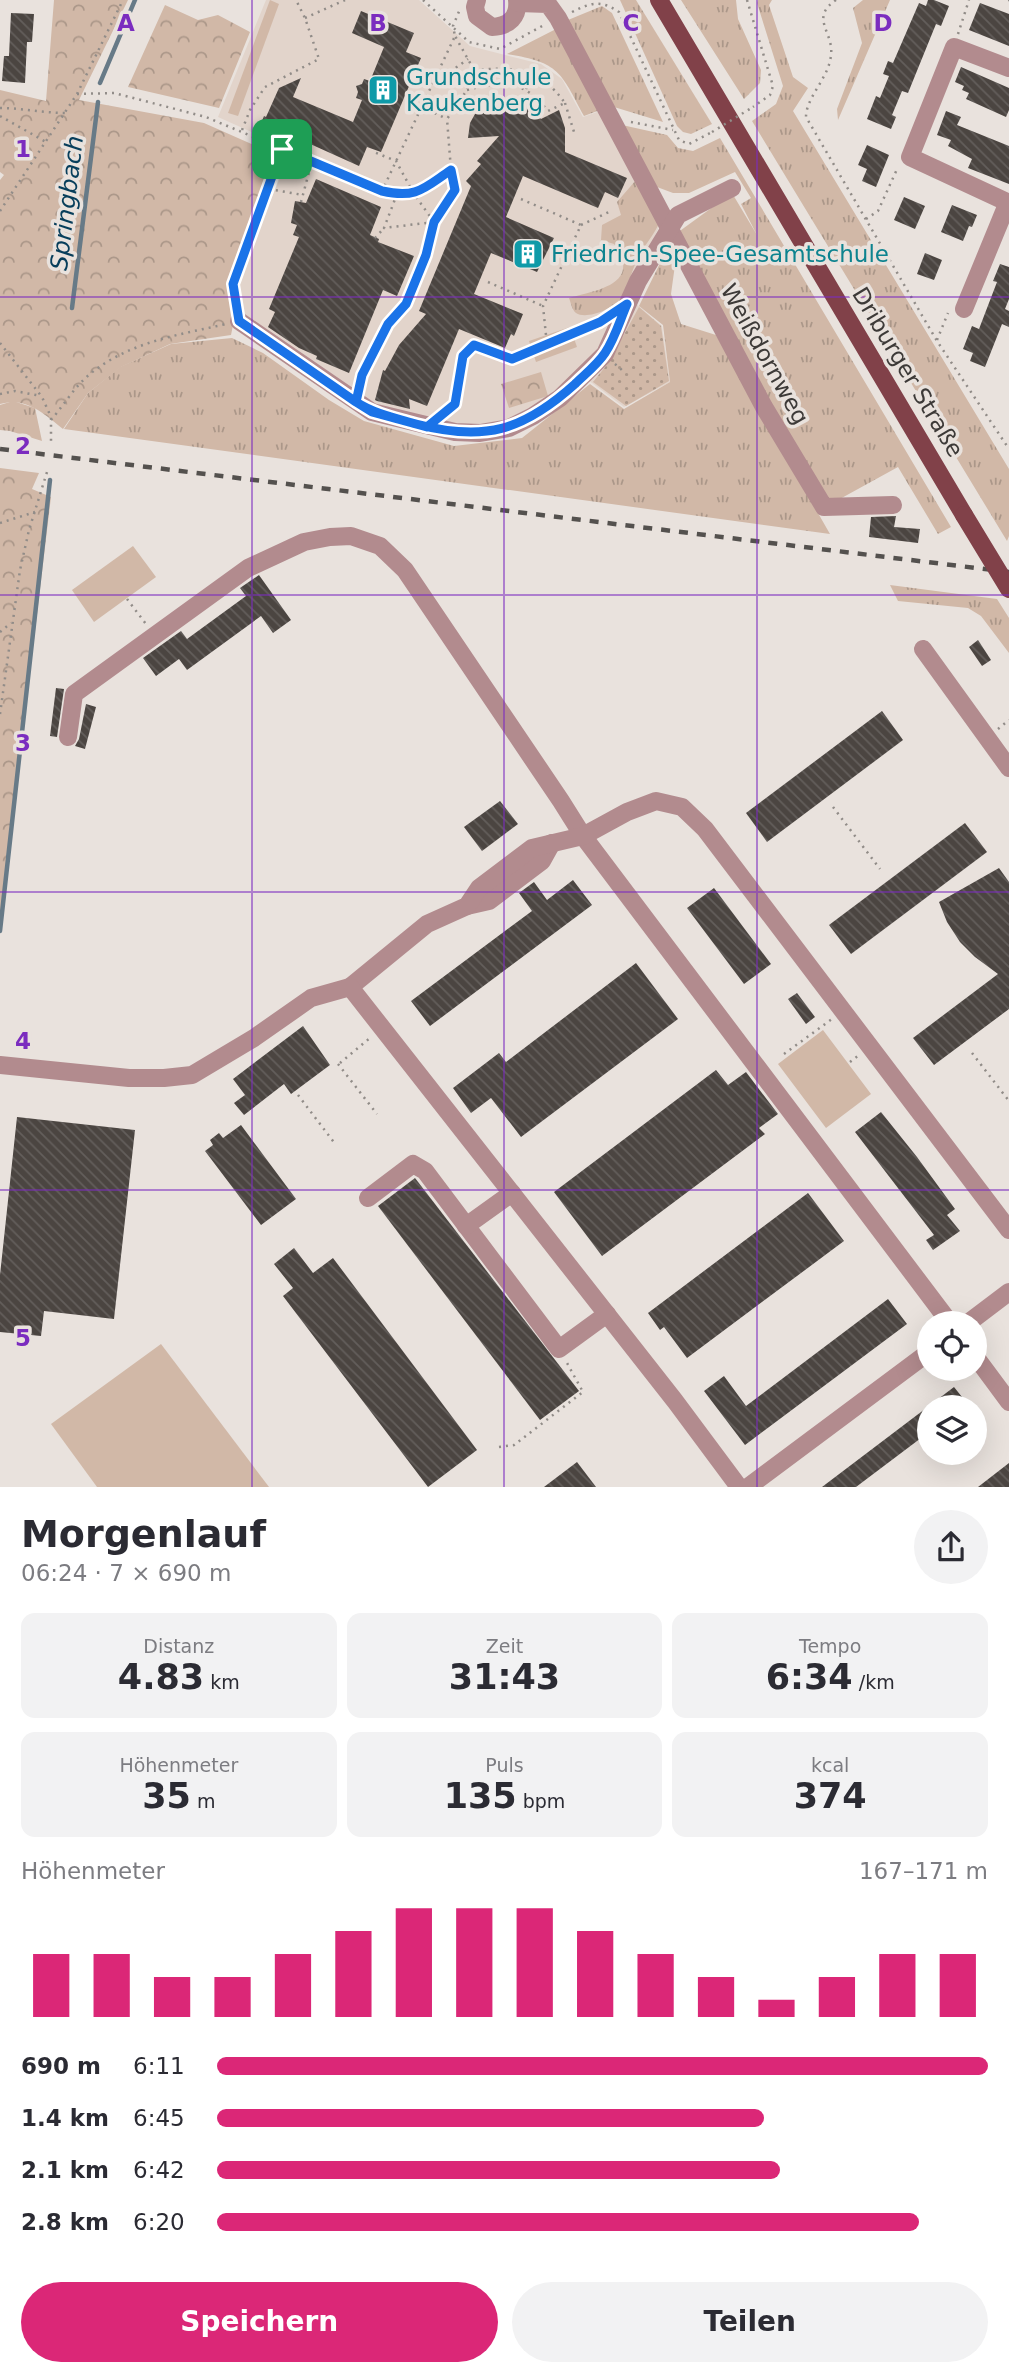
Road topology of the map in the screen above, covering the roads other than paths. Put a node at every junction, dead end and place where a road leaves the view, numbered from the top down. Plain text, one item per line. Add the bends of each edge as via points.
1 (477, 0) edge
2 (659, 0) edge
3 (518, 1) edge
4 (1009, 68) edge
5 (732, 188) dead end
6 (1008, 203) edge
7 (669, 229) junction
8 (958, 306) road end
9 (239, 321) road end
10 (893, 505) dead end
11 (1009, 589) edge
12 (923, 649) dead end
13 (68, 737) dead end
14 (1009, 768) edge
15 (583, 836) junction
16 (350, 987) junction
17 (0, 1065) edge
18 (512, 1192) junction
19 (369, 1198) dead end
20 (466, 1226) junction
21 (1009, 1230) edge
22 (1009, 1292) edge
23 (941, 1311) edge
24 (984, 1311) edge
25 (607, 1314) junction
26 (917, 1361) edge
27 (987, 1372) edge
28 (1009, 1402) edge
29 (739, 1487) edge
30 (747, 1487) edge

1 - 3 street, Weißdornweg via 477,16 492,27 514,18
2 - 11 main road, Driburger Straße, bridge
3 - 7 street, Weißdornweg via 548,4
4 - 6 street via 954,47 910,156
5 - 7 street via 678,215
6 - 8 street
7 - 9 street via 605,354 560,397 509,428 455,432 372,412
7 - 10 street, Weißdornweg via 764,407 824,507
12 - 14 street
13 - 15 street via 74,694 248,568 304,542 351,536 380,546 405,570
15 - 16 street via 532,848 479,888 467,906 427,924
15 - 21 street via 656,801 682,807 705,829
15 - 23 street
16 - 17 street via 311,998 192,1075 129,1078
16 - 18 street
18 - 20 street
18 - 25 street
19 - 20 street via 413,1164 425,1171
20 - 25 street via 559,1349
22 - 24 street
25 - 29 street
26 - 30 street
27 - 28 street

